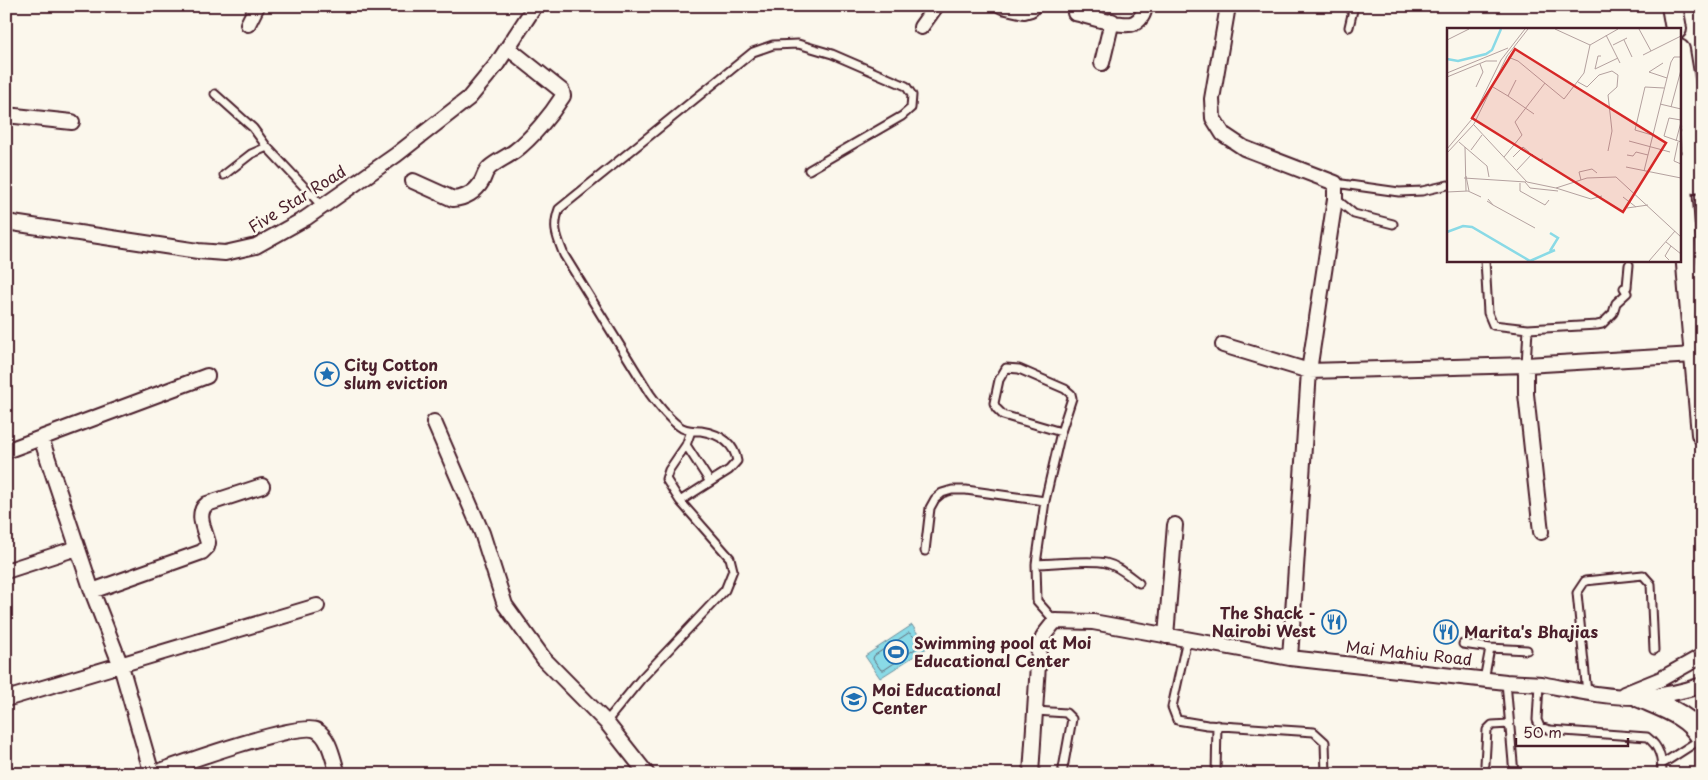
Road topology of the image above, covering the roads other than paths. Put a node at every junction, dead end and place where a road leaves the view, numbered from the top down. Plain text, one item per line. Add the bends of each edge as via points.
1 (257, 6) edge
2 (535, 6) edge
3 (936, 6) edge
4 (1002, 6) edge
5 (1032, 6) edge
6 (1145, 6) edge
7 (1228, 6) edge
8 (1354, 6) edge
9 (1667, 6) edge
10 (1672, 6) edge
11 (1075, 13) dead end
12 (1112, 21) junction
13 (248, 24) dead end
14 (921, 27) dead end
15 (1349, 27) dead end
16 (1668, 28) edge
17 (1676, 28) edge
18 (508, 48) junction
19 (1680, 56) edge
20 (1102, 63) dead end
21 (215, 94) dead end
22 (6, 116) edge
23 (72, 122) dead end
24 (267, 147) junction
25 (809, 170) dead end
26 (224, 175) dead end
27 (1680, 176) edge
28 (413, 181) dead end
29 (1335, 183) junction
30 (1447, 185) edge
31 (1335, 199) junction
32 (322, 206) junction
33 (6, 222) edge
34 (1393, 224) dead end
35 (1485, 261) edge
36 (1629, 265) dead end
37 (1702, 280) edge
38 (1528, 329) junction
39 (1223, 346) dead end
40 (1694, 355) junction
41 (1526, 365) junction
42 (1309, 371) junction
43 (206, 376) dead end
44 (434, 422) dead end
45 (691, 431) junction
46 (1061, 432) junction
47 (1702, 434) edge
48 (41, 438) junction
49 (686, 446) junction
50 (6, 451) edge
51 (710, 482) junction
52 (262, 486) dead end
53 (680, 501) junction
54 (1046, 501) junction
55 (1176, 525) dead end
56 (1541, 532) dead end
57 (77, 548) junction
58 (925, 551) dead end
59 (1036, 564) junction
60 (6, 571) edge
61 (1139, 584) dead end
62 (92, 591) junction
63 (317, 606) dead end
64 (1055, 622) junction
65 (1166, 636) junction
66 (1187, 639) junction
67 (1463, 644) dead end
68 (1490, 648) junction
69 (1527, 650) dead end
70 (1654, 650) dead end
71 (1702, 656) edge
72 (1290, 658) junction
73 (121, 666) junction
74 (1484, 680) junction
75 (1506, 682) junction
76 (1539, 684) junction
77 (1702, 685) edge
78 (1586, 693) junction
79 (1619, 696) junction
80 (1640, 697) junction
81 (6, 699) edge
82 (1036, 711) junction
83 (606, 722) junction
84 (1509, 724) junction
85 (1218, 725) junction
86 (1702, 738) edge
87 (1484, 764) dead end
88 (1662, 764) junction
89 (152, 774) edge
90 (338, 774) edge
91 (647, 774) edge
92 (1031, 774) edge
93 (1062, 774) edge
94 (1216, 774) edge
95 (1326, 774) edge
96 (1514, 774) edge
97 (1662, 774) edge

1 - 13 street
2 - 18 street, Five Star Road
3 - 14 street
4 - 5 street via 1024,11 1032,9
6 - 12 street via 1140,19 1133,24
7 - 29 street via 1212,99 1213,118 1223,134 1244,148
8 - 15 lane
9 - 16 main road
10 - 17 main road
11 - 12 street
12 - 20 street
18 - 28 street via 562,92 561,100 521,146 490,167 471,193 454,198
18 - 32 street, Five Star Road via 469,98 396,155
19 - 37 main road via 1687,98
21 - 24 lane via 253,128
22 - 23 street
24 - 26 lane via 250,154
24 - 32 lane
25 - 45 lane via 902,116 911,108 912,95 906,86 832,54 798,44 773,45 753,52 559,209 555,221 564,255 657,404 678,425
27 - 40 main road
29 - 30 lane via 1400,192
29 - 31 street
31 - 34 lane via 1354,214
31 - 42 street
32 - 33 street, Five Star Road via 256,246 225,253
35 - 38 lane via 1488,314 1493,326
36 - 38 lane via 1627,287 1624,288 1627,293 1616,303 1614,313 1600,325
38 - 41 lane
39 - 42 street
40 - 41 street
40 - 47 main road
41 - 42 street
41 - 56 street via 1526,394
42 - 72 street
43 - 48 street
44 - 83 street via 482,533 505,605 544,659
45 - 49 lane
45 - 51 lane via 714,434 735,451 737,461
46 - 46 lane via 999,412 994,402 999,380 1006,368 1019,369 1068,390 1072,398
46 - 54 lane
48 - 50 street
48 - 57 street
49 - 51 lane
49 - 53 lane via 666,479
51 - 53 lane
52 - 62 street via 203,507 201,515 208,543 202,552
53 - 83 lane via 730,558 730,577 725,590 641,679
54 - 58 lane via 966,490 942,493 930,508
54 - 59 lane
55 - 65 street
57 - 60 street
57 - 62 street
59 - 61 lane via 1106,564
59 - 64 lane via 1038,600
62 - 73 street
63 - 73 street
64 - 65 street, Mai Mahiu Road via 1093,622
64 - 82 street via 1044,635 1039,649
65 - 66 street, Mai Mahiu Road
66 - 72 street, Mai Mahiu Road
66 - 85 lane via 1172,707 1174,714 1177,720
67 - 68 lane
68 - 69 lane
68 - 74 lane
70 - 78 lane via 1651,584 1644,575 1585,581 1577,593
71 - 79 street via 1661,679
72 - 74 street, Mai Mahiu Road
73 - 81 street
73 - 89 street
74 - 75 street, Mai Mahiu Road
75 - 76 street, Mai Mahiu Road
75 - 84 lane
76 - 78 street, Mai Mahiu Road
76 - 88 lane via 1537,720 1540,727 1647,737 1656,743
77 - 80 street, Mai Mahiu Road via 1674,693
78 - 79 street, Mai Mahiu Road
79 - 80 street, Mai Mahiu Road
80 - 86 main road via 1683,716
82 - 92 street
82 - 93 lane via 1066,713 1072,719
83 - 91 street
84 - 87 lane via 1492,725 1487,730
84 - 96 lane
85 - 94 lane
85 - 95 lane via 1314,732 1325,742
86 - 88 lane
88 - 97 lane
89 - 90 street via 278,733 307,727 326,740

